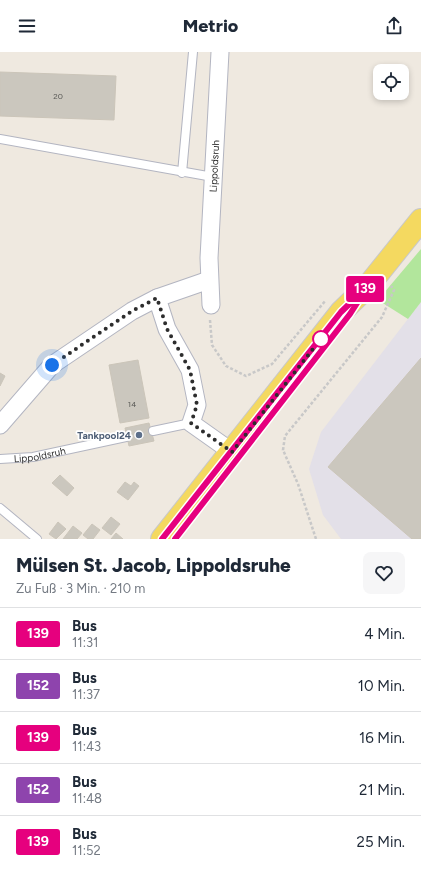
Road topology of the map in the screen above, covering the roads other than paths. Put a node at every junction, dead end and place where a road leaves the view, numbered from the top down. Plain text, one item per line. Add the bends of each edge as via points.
1 (193, 52) edge
2 (220, 52) edge
3 (0, 139) edge
4 (182, 173) junction
5 (213, 178) junction
6 (421, 220) edge
7 (209, 280) junction
8 (368, 286) junction
9 (157, 298) junction
10 (211, 305) road end
11 (191, 423) junction
12 (0, 425) edge
13 (153, 431) dead end
14 (126, 437) dead end
15 (232, 452) junction
16 (0, 459) edge
17 (0, 508) edge
18 (186, 530) edge
19 (37, 539) edge
20 (162, 539) edge
21 (175, 539) edge

1 - 4 lane
2 - 5 street, Lippoldsruh
3 - 4 lane
4 - 5 lane
5 - 7 street, Lippoldsruh
6 - 8 main road
7 - 9 street
7 - 10 street, Lippoldsruh
8 - 15 main road via 341,312
8 - 18 main road via 350,314 263,425
9 - 11 street via 167,329 190,370 197,405
9 - 12 street via 132,311 52,365
11 - 13 lane
11 - 15 street
14 - 16 lane, Lippoldsruh via 33,457
15 - 20 main road
17 - 19 lane
18 - 21 main road

